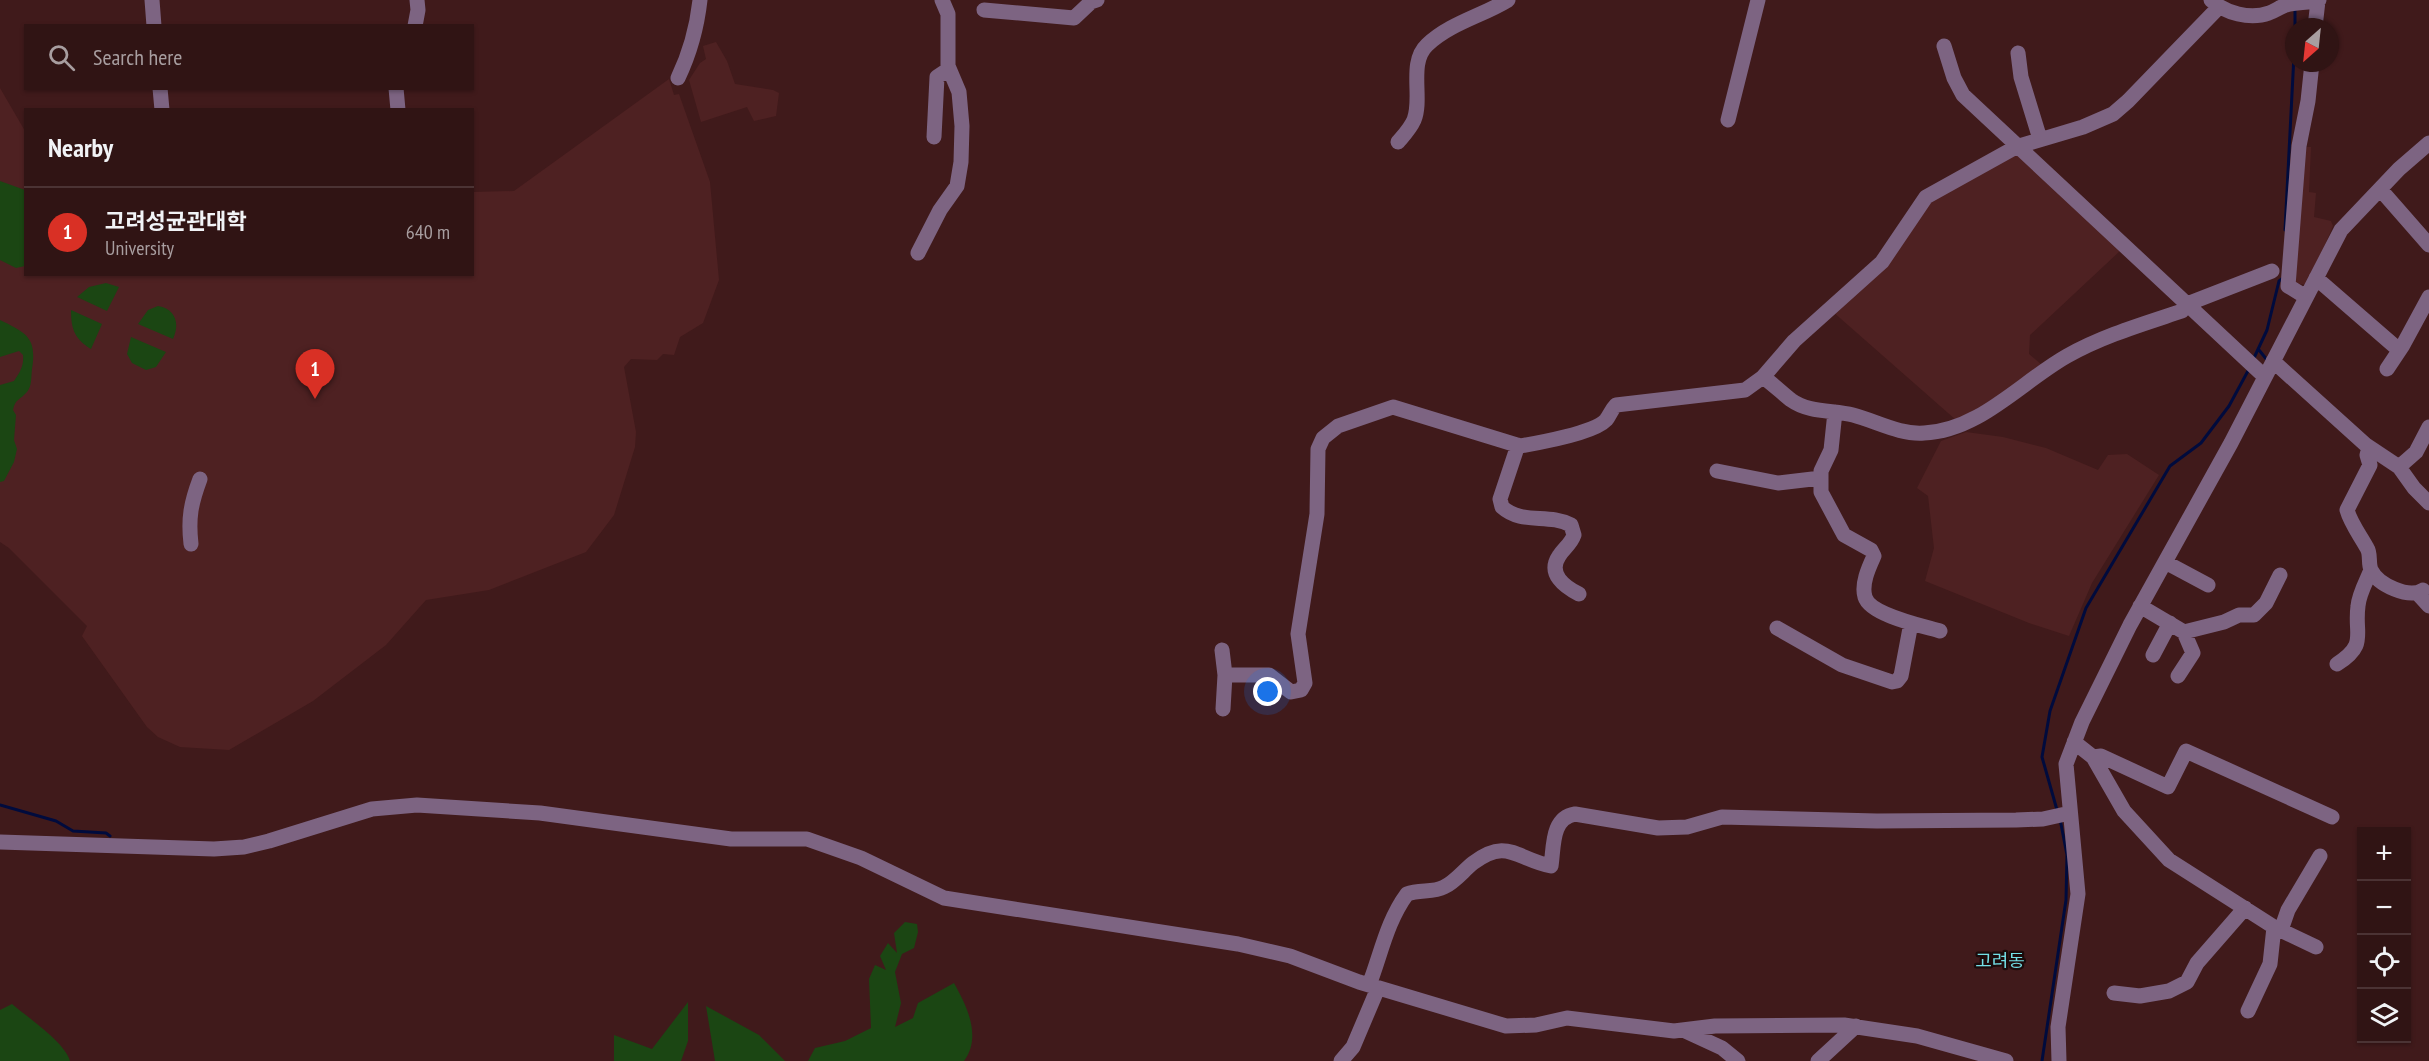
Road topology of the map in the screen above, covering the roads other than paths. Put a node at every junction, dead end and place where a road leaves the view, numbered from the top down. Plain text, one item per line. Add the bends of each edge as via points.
1 (152, 0) edge
2 (417, 0) edge
3 (700, 0) edge
4 (942, 0) edge
5 (1097, 0) edge
6 (1508, 0) edge
7 (1758, 0) edge
8 (2316, 1) edge
9 (2215, 4) edge
10 (984, 10) dead end
11 (2315, 18) edge
12 (154, 24) edge
13 (415, 24) edge
14 (1944, 46) dead end
15 (2018, 53) dead end
16 (950, 69) junction
17 (2311, 72) edge
18 (678, 78) dead end
19 (160, 90) edge
20 (396, 90) edge
21 (162, 108) edge
22 (398, 108) edge
23 (1728, 120) dead end
24 (934, 137) dead end
25 (2040, 139) junction
26 (1398, 142) dead end
27 (2429, 143) edge
28 (2016, 147) junction
29 (2379, 189) junction
30 (2426, 238) edge
31 (918, 253) dead end
32 (2272, 272) dead end
33 (2316, 278) junction
34 (2306, 297) junction
35 (2429, 297) edge
36 (2187, 304) junction
37 (2399, 350) junction
38 (2264, 366) junction
39 (2386, 369) dead end
40 (1763, 377) junction
41 (1835, 412) junction
42 (2429, 427) edge
43 (1518, 445) junction
44 (2368, 451) junction
45 (2422, 455) edge
46 (2399, 467) junction
47 (1717, 471) dead end
48 (1821, 478) junction
49 (201, 479) dead end
50 (2429, 503) edge
51 (191, 544) dead end
52 (2165, 562) junction
53 (2371, 570) junction
54 (2280, 575) dead end
55 (2208, 585) dead end
56 (1579, 594) dead end
57 (2140, 606) junction
58 (2429, 606) edge
59 (1911, 623) junction
60 (2170, 623) junction
61 (1778, 628) dead end
62 (1940, 632) dead end
63 (2184, 632) junction
64 (1222, 650) dead end
65 (2153, 655) dead end
66 (2337, 664) dead end
67 (1225, 675) junction
68 (2178, 676) dead end
69 (1223, 709) dead end
70 (2074, 742) junction
71 (2093, 757) junction
72 (2062, 815) junction
73 (2332, 817) dead end
74 (0, 842) edge
75 (2320, 856) dead end
76 (2245, 908) junction
77 (2277, 928) junction
78 (2316, 947) dead end
79 (1373, 987) junction
80 (2114, 993) dead end
81 (2248, 1011) dead end
82 (1856, 1026) junction
83 (1682, 1030) junction
84 (1341, 1061) edge
85 (1738, 1061) edge
86 (1818, 1061) edge
87 (2006, 1061) edge
88 (2059, 1061) edge

1 - 12 street
2 - 13 street
3 - 18 street via 695,32
4 - 16 street via 948,14
5 - 10 street via 1074,18
6 - 26 street via 1450,28 1426,46 1416,82 1415,118
7 - 23 street
8 - 9 street via 2290,4 2256,16
8 - 11 street
9 - 25 street via 2113,114
14 - 28 street via 1963,95
15 - 25 street via 2021,77
16 - 24 street via 938,76
16 - 31 street via 959,92 962,126 957,186
17 - 34 street via 2299,146 2288,286
19 - 21 street
20 - 22 street
25 - 28 street
27 - 29 street
28 - 36 street
28 - 40 street via 1926,197 1882,262 1794,341
29 - 30 street
29 - 33 street via 2341,230
32 - 36 street
33 - 34 street
33 - 37 street
34 - 38 street
35 - 37 street
36 - 38 street
36 - 41 street via 2182,311 2067,356 1976,418 1949,428 1924,434 1908,432
37 - 39 street
38 - 44 street
38 - 52 street via 2231,443
40 - 41 street via 1793,402
40 - 43 street via 1745,390 1616,405 1606,420 1594,428
41 - 48 street via 1831,450
42 - 45 street
43 - 56 street via 1500,499 1502,507 1522,518 1571,525 1574,535 1557,560 1557,577 1563,586
43 - 67 street via 1393,407 1338,426 1317,449 1317,514 1298,634 1305,683 1300,690 1291,692 1269,675
44 - 46 street
44 - 53 street via 2370,465 2347,510 2369,551
45 - 46 street
46 - 50 street
47 - 48 street via 1778,483
48 - 59 street via 1821,492 1844,535 1871,550 1874,556 1864,584 1867,602 1879,612
49 - 51 street via 191,503
52 - 55 street
52 - 57 street
53 - 58 street via 2381,583 2406,593 2421,592
53 - 66 street via 2358,607 2359,640
54 - 63 street via 2266,603 2254,615 2239,615
57 - 60 street
57 - 70 street
59 - 61 street via 1901,676 1892,682 1842,665
59 - 62 street
60 - 63 street
60 - 65 street
63 - 68 street via 2193,653
64 - 67 street
67 - 69 street
70 - 71 street
70 - 72 street via 2066,764
71 - 73 street via 2101,756 2168,787 2186,751
71 - 76 street via 2124,811 2169,860
72 - 79 street via 2016,820 1880,821 1722,817 1687,827 1658,828 1567,815 1558,825 1551,866 1497,849 1441,889 1407,894 1382,942
72 - 88 street via 2075,845 2078,894 2058,1027
74 - 79 street via 244,847 372,809 417,805 540,813 731,839 807,839 861,858 944,898 1238,944 1290,956
75 - 77 street
76 - 77 street
76 - 80 street via 2201,958 2187,982 2169,991 2139,996
77 - 78 street
77 - 81 street via 2270,964
79 - 83 street via 1506,1026 1567,1018
79 - 84 street via 1353,1047
82 - 83 street via 1715,1026
82 - 86 street
82 - 87 street via 1917,1036
83 - 85 street via 1722,1048

